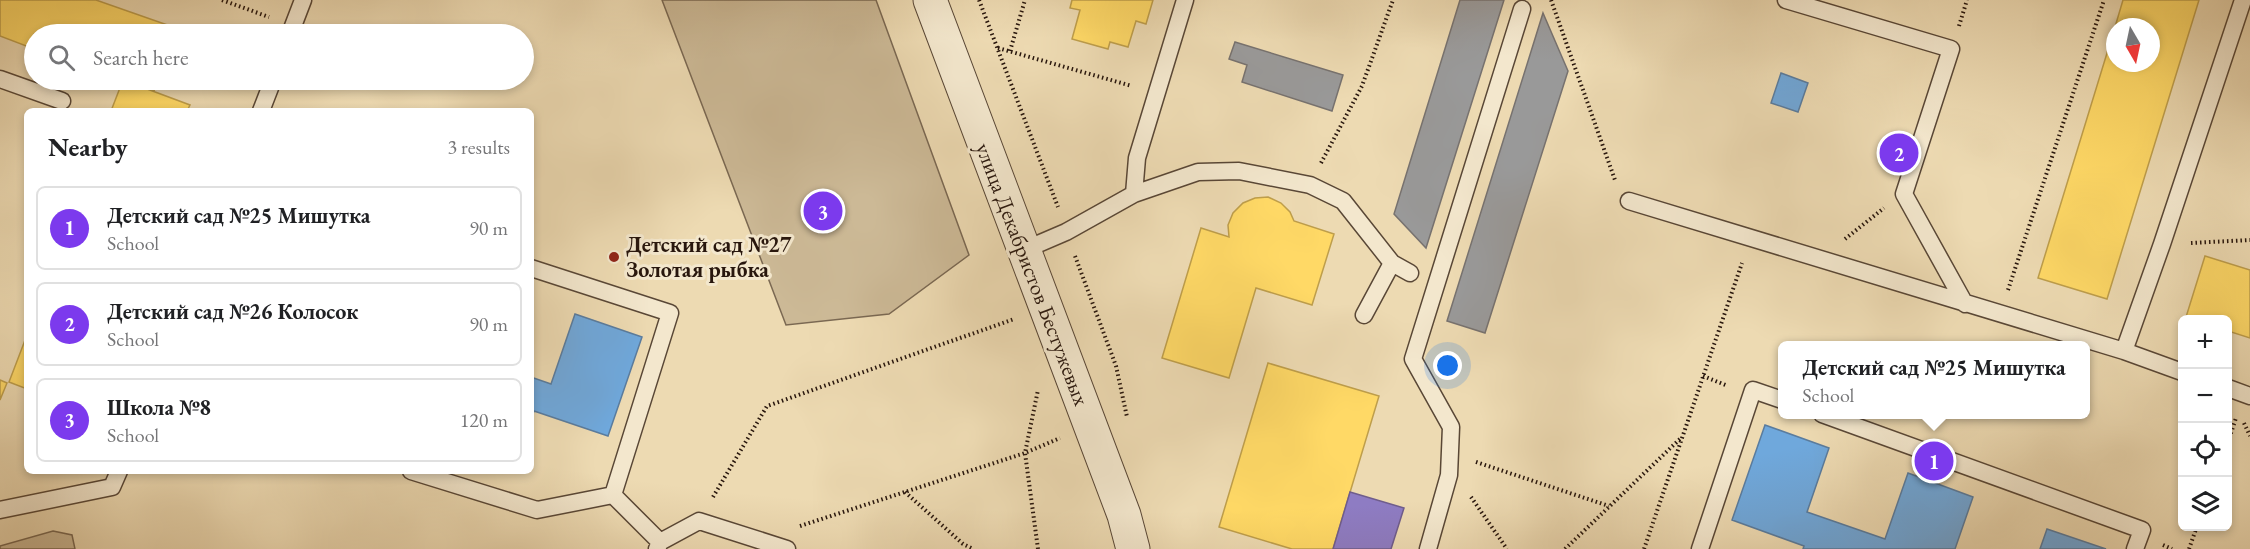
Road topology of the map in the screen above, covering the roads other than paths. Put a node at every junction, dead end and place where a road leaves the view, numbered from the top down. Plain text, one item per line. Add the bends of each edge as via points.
1 (303, 0) edge
2 (930, 0) edge
3 (1185, 0) edge
4 (1786, 0) edge
5 (2243, 0) edge
6 (1522, 9) dead end
7 (294, 24) edge
8 (0, 79) edge
9 (24, 88) edge
10 (31, 90) edge
11 (269, 90) edge
12 (62, 101) dead end
13 (262, 108) edge
14 (1134, 194) junction
15 (1629, 201) road end
16 (1024, 250) junction
17 (1392, 263) junction
18 (534, 269) edge
19 (1410, 273) dead end
20 (1965, 304) junction
21 (1364, 315) dead end
22 (2089, 341) edge
23 (2090, 341) edge
24 (2124, 351) junction
25 (2178, 371) edge
26 (2232, 389) edge
27 (2250, 396) edge
28 (1778, 399) edge
29 (1836, 419) edge
30 (118, 474) edge
31 (421, 474) edge
32 (613, 495) junction
33 (0, 510) edge
34 (659, 545) edge
35 (786, 549) edge
36 (1133, 549) edge
37 (1428, 549) edge
38 (1700, 549) edge
39 (2135, 549) edge

1 - 7 lane
2 - 16 street, улица Декабристов Бестужевых
3 - 14 lane via 1137,158
4 - 20 lane via 1951,49 1904,194
5 - 24 lane
6 - 37 lane via 1413,359 1451,427 1449,475
8 - 9 lane
10 - 12 lane
11 - 13 lane
14 - 16 lane via 1066,232
14 - 17 lane via 1198,172 1239,171 1310,185 1343,201
15 - 20 lane
16 - 36 street, улица Декабристов Бестужевых via 1124,515
17 - 19 lane
17 - 21 lane
18 - 32 lane via 670,313
20 - 22 lane
23 - 24 lane
24 - 25 lane
26 - 27 lane
28 - 38 lane via 1753,390
29 - 39 lane via 2142,530
30 - 33 lane via 112,487
31 - 32 lane via 537,510
32 - 34 lane
34 - 35 lane via 699,521

